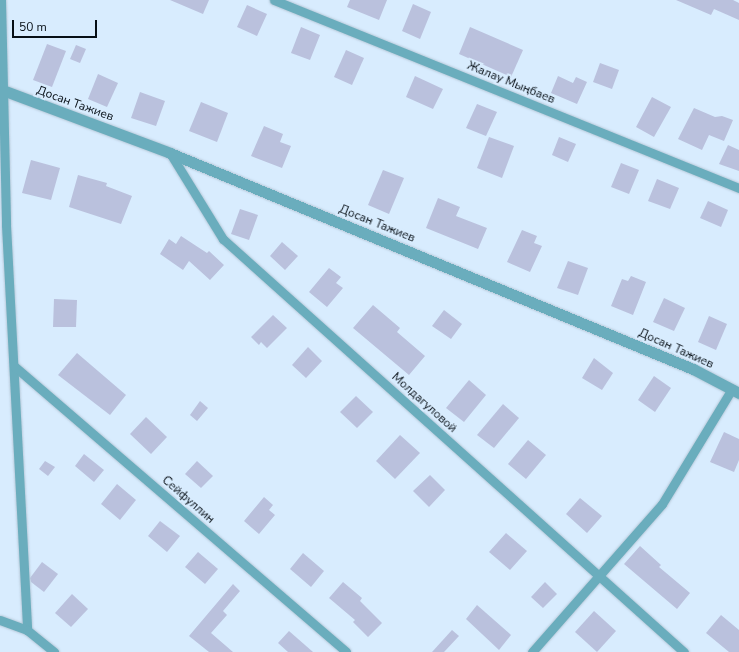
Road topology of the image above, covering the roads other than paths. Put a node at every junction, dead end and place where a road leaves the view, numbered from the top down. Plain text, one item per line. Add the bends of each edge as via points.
1 (1, 0) edge
2 (274, 0) edge
3 (2, 90) edge
4 (170, 153) junction
5 (739, 188) edge
6 (14, 366) junction
7 (735, 391) edge
8 (599, 576) junction
9 (0, 620) edge
10 (27, 630) junction
11 (54, 652) edge
12 (346, 652) edge
13 (532, 652) edge
14 (684, 652) edge

1 - 3 street
2 - 5 street, Жалау Мыңбаев
3 - 4 street, Досан Тажиев
3 - 6 street via 3,165
4 - 7 street, Досан Тажиев via 693,369
4 - 8 street, Молдагуловой via 223,239
6 - 10 street
6 - 12 street, Сейфуллин
7 - 8 street via 662,504
8 - 13 street
8 - 14 street, Молдагуловой
9 - 10 street
10 - 11 street

